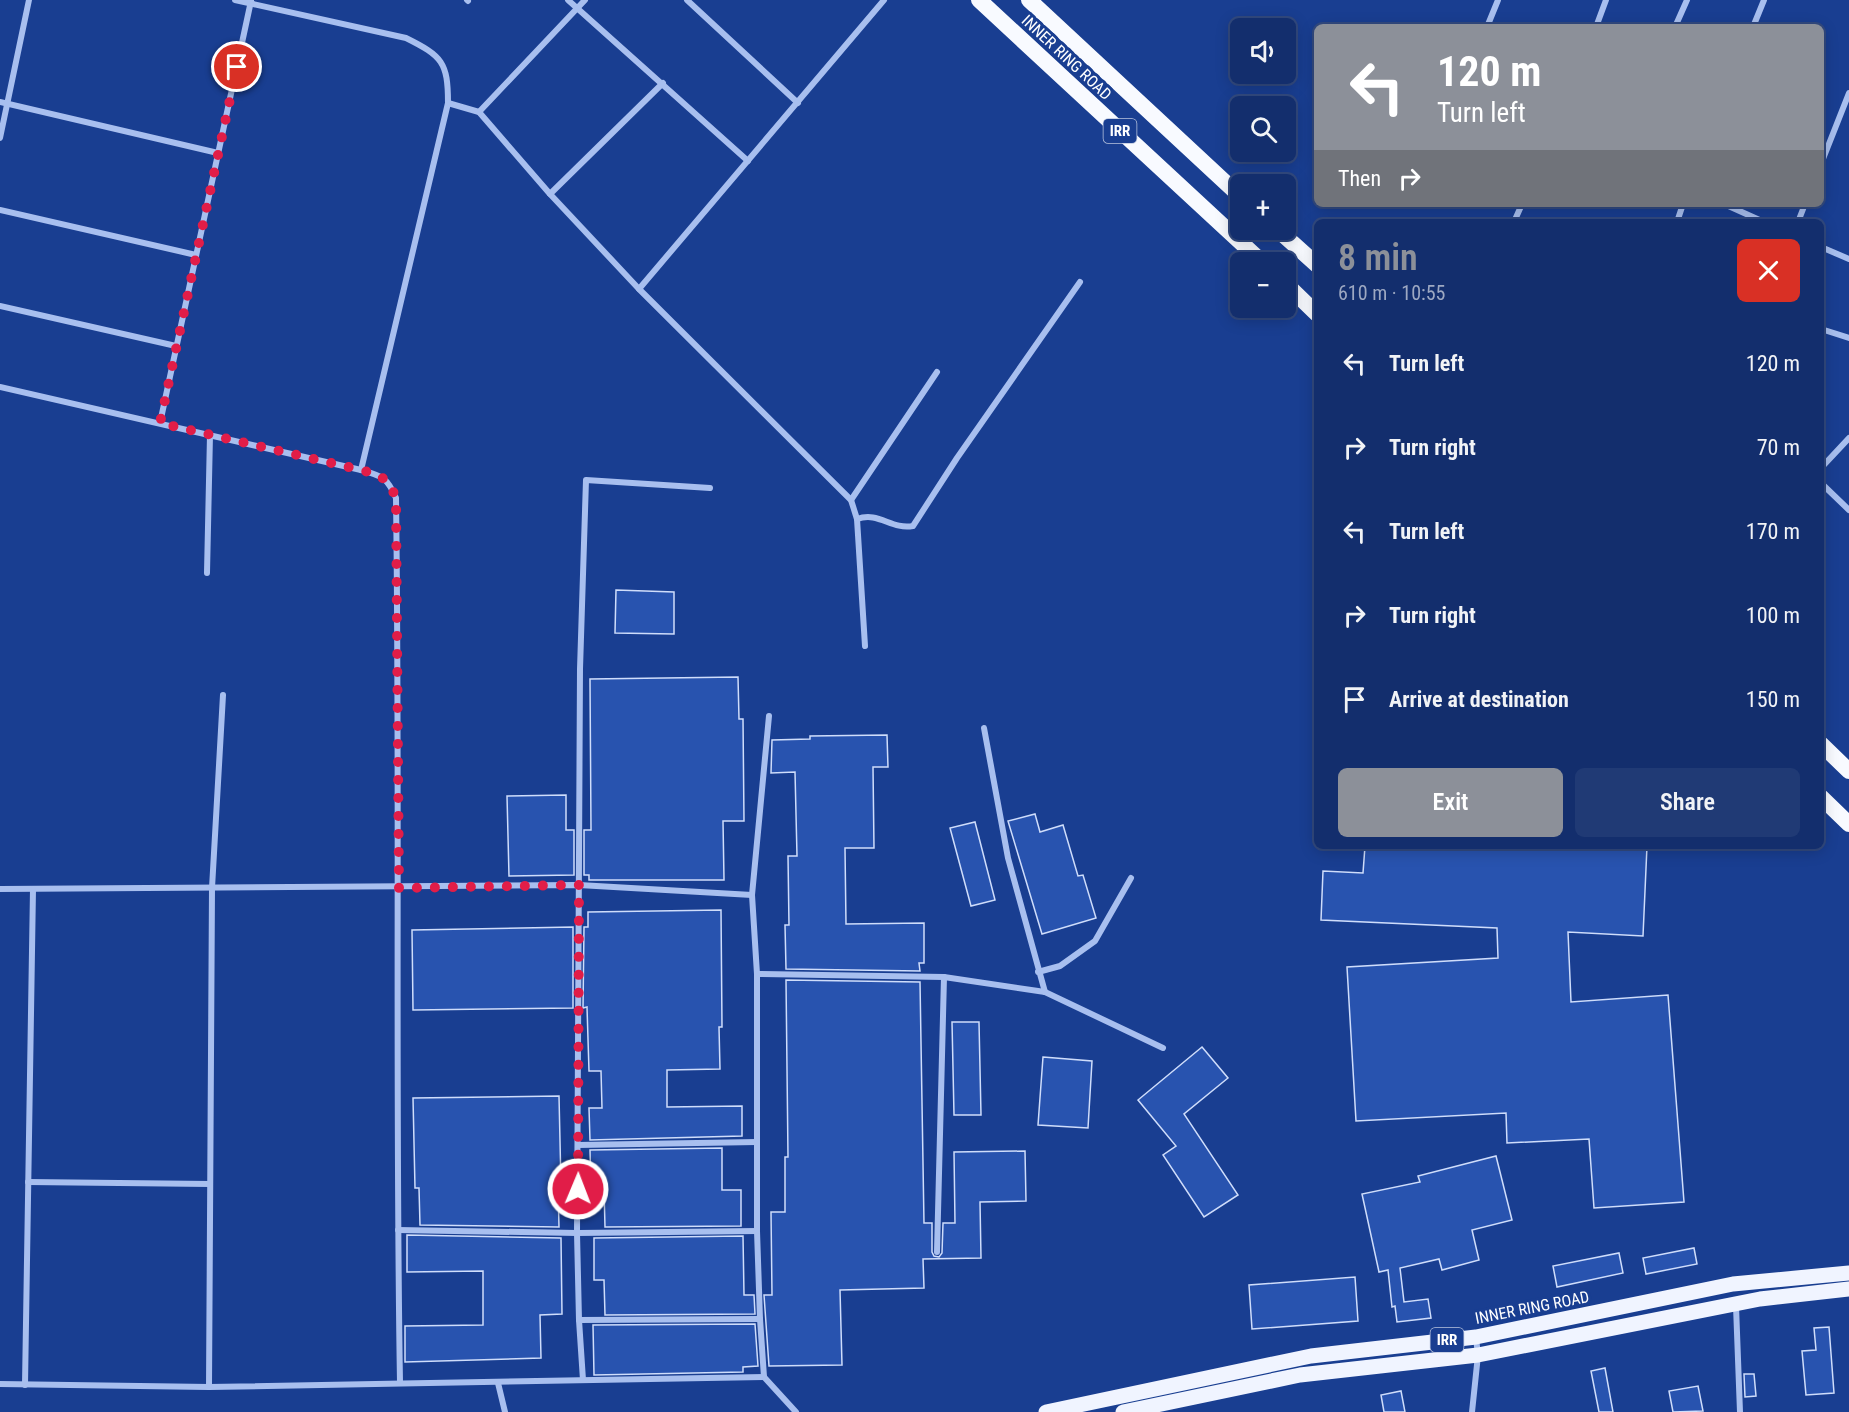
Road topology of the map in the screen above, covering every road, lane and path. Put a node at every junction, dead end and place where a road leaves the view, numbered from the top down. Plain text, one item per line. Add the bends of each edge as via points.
1 (28, 0) edge
2 (235, 0) edge
3 (568, 0) edge
4 (585, 0) edge
5 (687, 0) edge
6 (884, 0) edge
7 (979, 0) edge
8 (1029, 0) edge
9 (1498, 0) edge
10 (1606, 0) edge
11 (1687, 0) edge
12 (1764, 0) edge
13 (251, 2) edge
14 (576, 9) junction
15 (1488, 24) edge
16 (1597, 24) edge
17 (1676, 24) edge
18 (1754, 24) edge
19 (663, 83) junction
20 (1849, 93) edge
21 (0, 102) edge
22 (448, 103) junction
23 (798, 103) junction
24 (8, 104) junction
25 (479, 112) junction
26 (0, 138) edge
27 (218, 153) junction
28 (1824, 156) edge
29 (748, 161) junction
30 (1230, 187) edge
31 (550, 194) junction
32 (1731, 207) edge
33 (0, 210) edge
34 (1757, 219) edge
35 (1289, 240) edge
36 (1824, 248) edge
37 (1251, 252) edge
38 (196, 255) junction
39 (1849, 259) edge
40 (1314, 262) edge
41 (1080, 282) dead end
42 (639, 289) junction
43 (1296, 294) edge
44 (0, 306) edge
45 (1314, 311) edge
46 (1824, 330) edge
47 (1849, 338) edge
48 (176, 346) junction
49 (937, 372) dead end
50 (0, 387) edge
51 (160, 423) junction
52 (210, 435) junction
53 (1849, 438) edge
54 (1824, 465) edge
55 (361, 470) junction
56 (1824, 486) edge
57 (710, 488) dead end
58 (851, 500) junction
59 (1849, 510) edge
60 (857, 519) junction
61 (207, 573) dead end
62 (865, 646) dead end
63 (223, 695) dead end
64 (769, 716) dead end
65 (984, 728) dead end
66 (1824, 747) edge
67 (1849, 771) edge
68 (1824, 800) edge
69 (1849, 824) edge
70 (1131, 878) dead end
71 (579, 885) junction
72 (212, 888) junction
73 (399, 888) junction
74 (33, 889) junction
75 (0, 890) edge
76 (752, 895) junction
77 (1038, 972) junction
78 (757, 974) junction
79 (944, 977) junction
80 (1045, 992) junction
81 (1163, 1048) dead end
82 (757, 1142) junction
83 (578, 1145) junction
84 (28, 1182) junction
85 (210, 1184) junction
86 (398, 1230) junction
87 (757, 1231) junction
88 (577, 1233) junction
89 (937, 1252) dead end
90 (1849, 1273) edge
91 (1849, 1289) edge
92 (1736, 1305) junction
93 (760, 1319) junction
94 (579, 1320) junction
95 (1476, 1337) junction
96 (1478, 1355) junction
97 (764, 1377) junction
98 (583, 1380) junction
99 (400, 1382) junction
100 (498, 1383) junction
101 (0, 1384) edge
102 (25, 1385) junction
103 (209, 1387) junction
104 (505, 1412) edge
105 (796, 1412) edge
106 (1046, 1412) edge
107 (1123, 1412) edge
108 (1472, 1412) edge
109 (1740, 1412) edge

1 - 24 street
2 - 13 street
3 - 14 street
4 - 14 street
5 - 23 street
6 - 23 street
7 - 37 highway, INNER RING ROAD / IRR
8 - 30 highway, INNER RING ROAD / IRR
9 - 15 street
10 - 16 street
11 - 17 street
12 - 18 street
13 - 22 street via 406,38 441,61 447,74
13 - 27 street
14 - 19 street
14 - 25 street
19 - 29 street
19 - 31 street
20 - 28 street
21 - 24 street
22 - 25 street
22 - 55 street
23 - 29 street
24 - 26 street
24 - 27 street
25 - 31 street
27 - 38 street
29 - 42 street
31 - 42 street
32 - 34 street
33 - 38 street
35 - 40 highway
36 - 39 street
38 - 48 street
41 - 60 street via 913,526 904,528 866,515
42 - 58 street
43 - 45 highway
44 - 48 street
46 - 47 street
48 - 51 street
49 - 58 street
50 - 51 street
51 - 52 street
52 - 55 street
52 - 61 street
53 - 54 street
55 - 73 street via 382,476 396,498
56 - 59 street
57 - 71 street via 586,480
58 - 60 street
60 - 62 street
63 - 72 street
64 - 76 street
65 - 77 street via 1008,858
66 - 67 highway
68 - 69 highway
70 - 77 street via 1095,941 1060,966
71 - 73 street
71 - 76 street
71 - 83 street
72 - 73 street
72 - 74 street
72 - 85 street
73 - 86 street
74 - 75 street
74 - 84 street
76 - 78 street
77 - 80 street
78 - 79 street
78 - 82 street
79 - 80 street
79 - 89 street
80 - 81 street
82 - 83 street
82 - 87 street
83 - 88 street
84 - 85 street
84 - 102 street
85 - 103 street
86 - 88 street
86 - 99 street
87 - 88 street
87 - 93 street
88 - 94 street
90 - 95 main road, INNER RING ROAD / IRR via 1733,1284
91 - 92 main road, IRR
92 - 96 main road, IRR
92 - 109 street
93 - 94 street
93 - 97 street
94 - 98 street
95 - 96 street
95 - 106 main road, INNER RING ROAD / IRR via 1311,1356
96 - 107 main road, IRR via 1300,1376
96 - 108 street
97 - 98 street
97 - 105 street
98 - 100 street
99 - 100 street
99 - 103 street
100 - 104 street
101 - 102 street
102 - 103 street

